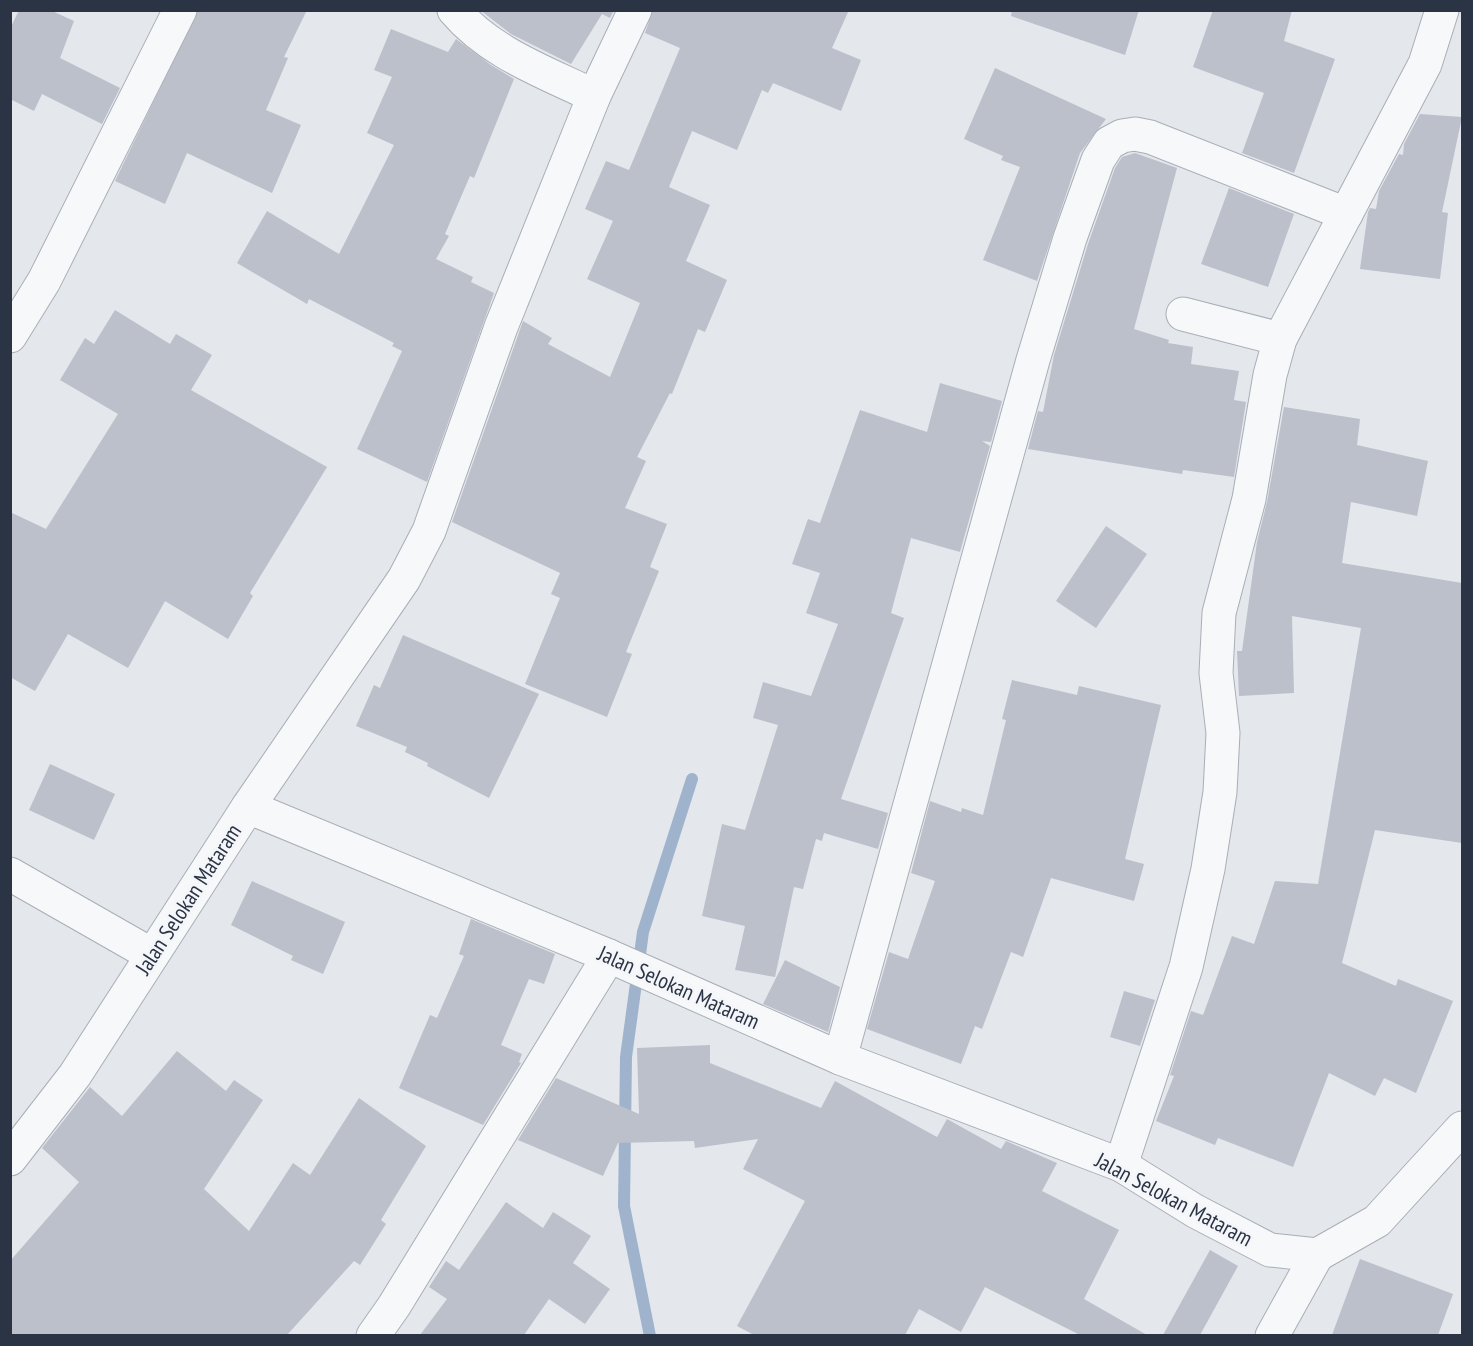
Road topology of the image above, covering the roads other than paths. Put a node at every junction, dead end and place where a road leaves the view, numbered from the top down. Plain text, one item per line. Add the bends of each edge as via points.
1 (180, 10) edge
2 (454, 10) edge
3 (635, 10) edge
4 (1443, 10) edge
5 (594, 96) junction
6 (1346, 214) junction
7 (1183, 314) dead end
8 (10, 336) edge
9 (1280, 339) junction
10 (248, 807) junction
11 (10, 874) edge
12 (152, 955) junction
13 (609, 956) junction
14 (840, 1058) junction
15 (1462, 1128) edge
16 (10, 1159) edge
17 (1121, 1165) junction
18 (1317, 1255) junction
19 (373, 1335) edge
20 (1272, 1335) edge

1 - 8 street via 44,281
2 - 5 street via 478,36 502,51
3 - 5 street
4 - 6 street via 1425,64
5 - 10 street via 501,327 429,531 404,579
6 - 9 street
6 - 14 street via 1150,137 1122,136 1109,143 1098,160 1036,350
7 - 9 street
9 - 17 street via 1249,499 1219,614 1216,673 1223,734 1220,792 1208,869 1186,967
10 - 12 street, Jalan Selokan Mataram
10 - 13 street, Jalan Selokan Mataram
11 - 12 street
12 - 16 street, Jalan Selokan Mataram via 75,1076
13 - 14 street, Jalan Selokan Mataram
13 - 19 street
14 - 17 street, Jalan Selokan Mataram
15 - 18 street via 1377,1221
17 - 18 street, Jalan Selokan Mataram via 1269,1250
18 - 20 street

